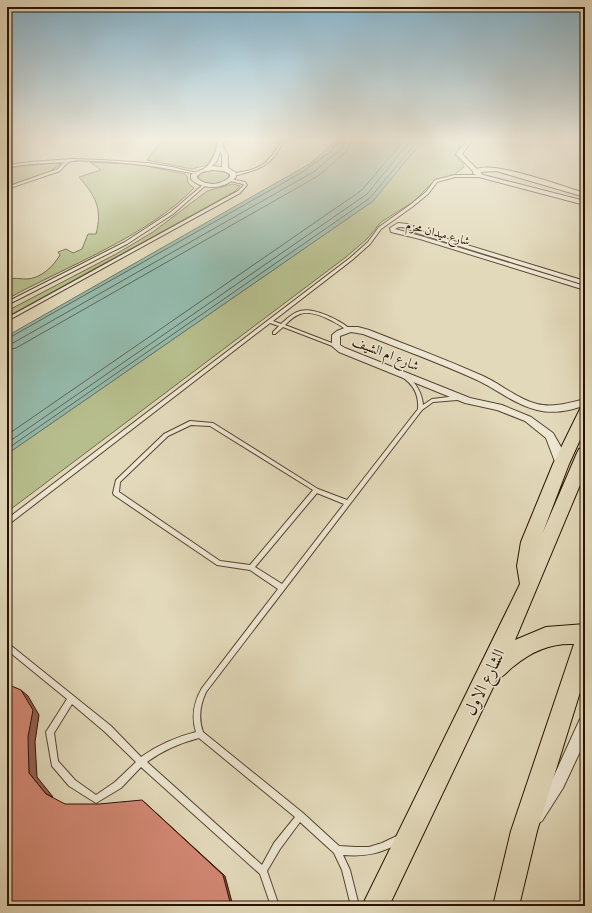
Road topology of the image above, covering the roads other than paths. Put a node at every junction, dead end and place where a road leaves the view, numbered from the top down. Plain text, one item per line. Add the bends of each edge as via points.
1 (25, 182) edge
2 (197, 182) edge
3 (225, 182) edge
4 (241, 182) edge
5 (436, 182) edge
6 (503, 182) edge
7 (532, 182) edge
8 (540, 182) edge
9 (205, 185) junction
10 (524, 187) junction
11 (7, 188) edge
12 (585, 195) edge
13 (585, 203) edge
14 (585, 283) edge
15 (585, 288) edge
16 (7, 304) edge
17 (7, 320) edge
18 (270, 321) junction
19 (283, 325) junction
20 (348, 329) junction
21 (274, 333) dead end
22 (336, 346) junction
23 (399, 373) junction
24 (506, 394) junction
25 (458, 398) junction
26 (585, 402) edge
27 (499, 407) junction
28 (420, 409) junction
29 (585, 413) edge
30 (585, 453) edge
31 (561, 464) junction
32 (316, 490) junction
33 (348, 503) junction
34 (7, 522) edge
35 (251, 568) junction
36 (530, 584) junction
37 (282, 588) junction
38 (585, 634) edge
39 (585, 643) edge
40 (7, 646) edge
41 (487, 677) junction
42 (70, 699) junction
43 (585, 724) edge
44 (200, 734) junction
45 (142, 762) junction
46 (300, 816) junction
47 (417, 820) junction
48 (524, 831) junction
49 (337, 850) junction
50 (263, 871) junction
51 (275, 906) edge
52 (355, 906) edge
53 (375, 906) edge
54 (506, 906) edge

1 - 11 lane
2 - 9 street
3 - 9 street
4 - 17 lane via 246,185 239,192
5 - 18 lane via 412,206 380,228 364,248
6 - 10 street
7 - 10 street
8 - 12 street
9 - 16 lane via 172,213 126,243
10 - 13 street
14 - 15 street, شارع ميدان محزم via 419,232 406,225 398,225 392,229 399,234 422,238
18 - 19 lane
18 - 34 lane
19 - 20 lane via 296,313 311,310
19 - 21 lane
19 - 22 lane
20 - 22 street, شارع ام الشيف via 336,335
20 - 24 street, شارع ام الشيف via 366,332 479,377
22 - 23 street, شارع ام الشيف
23 - 25 street, شارع ام الشيف
23 - 28 lane via 417,389 421,402
24 - 26 street, شارع ام الشيف via 538,407 558,409
24 - 27 street
25 - 27 street, شارع ام الشيف
25 - 28 lane via 436,400
27 - 31 street, شارع ام الشيف via 528,419 550,436
28 - 33 lane
29 - 31 main road
30 - 36 main road, الشارع الاول
31 - 36 main road via 530,542 526,566
32 - 33 lane
32 - 35 lane
32 - 35 lane via 211,424 190,423 166,435 118,482 116,493 219,563
33 - 37 lane
35 - 37 lane
36 - 41 main road, الشارع الاول
37 - 44 lane via 204,690 196,718
38 - 41 main road via 563,633 534,640 504,659
39 - 48 main road
40 - 42 lane
41 - 47 main road, الشارع الاول
42 - 45 lane via 108,729
42 - 45 lane via 50,732 56,763 72,783 96,799 118,785
43 - 48 street via 547,803
44 - 45 lane via 173,742
44 - 46 lane
45 - 50 lane
46 - 49 lane
46 - 50 lane via 277,846
47 - 49 lane via 402,837 382,848 360,853
47 - 53 main road, الشارع الاول
48 - 54 main road
49 - 52 lane via 346,870
50 - 51 lane

